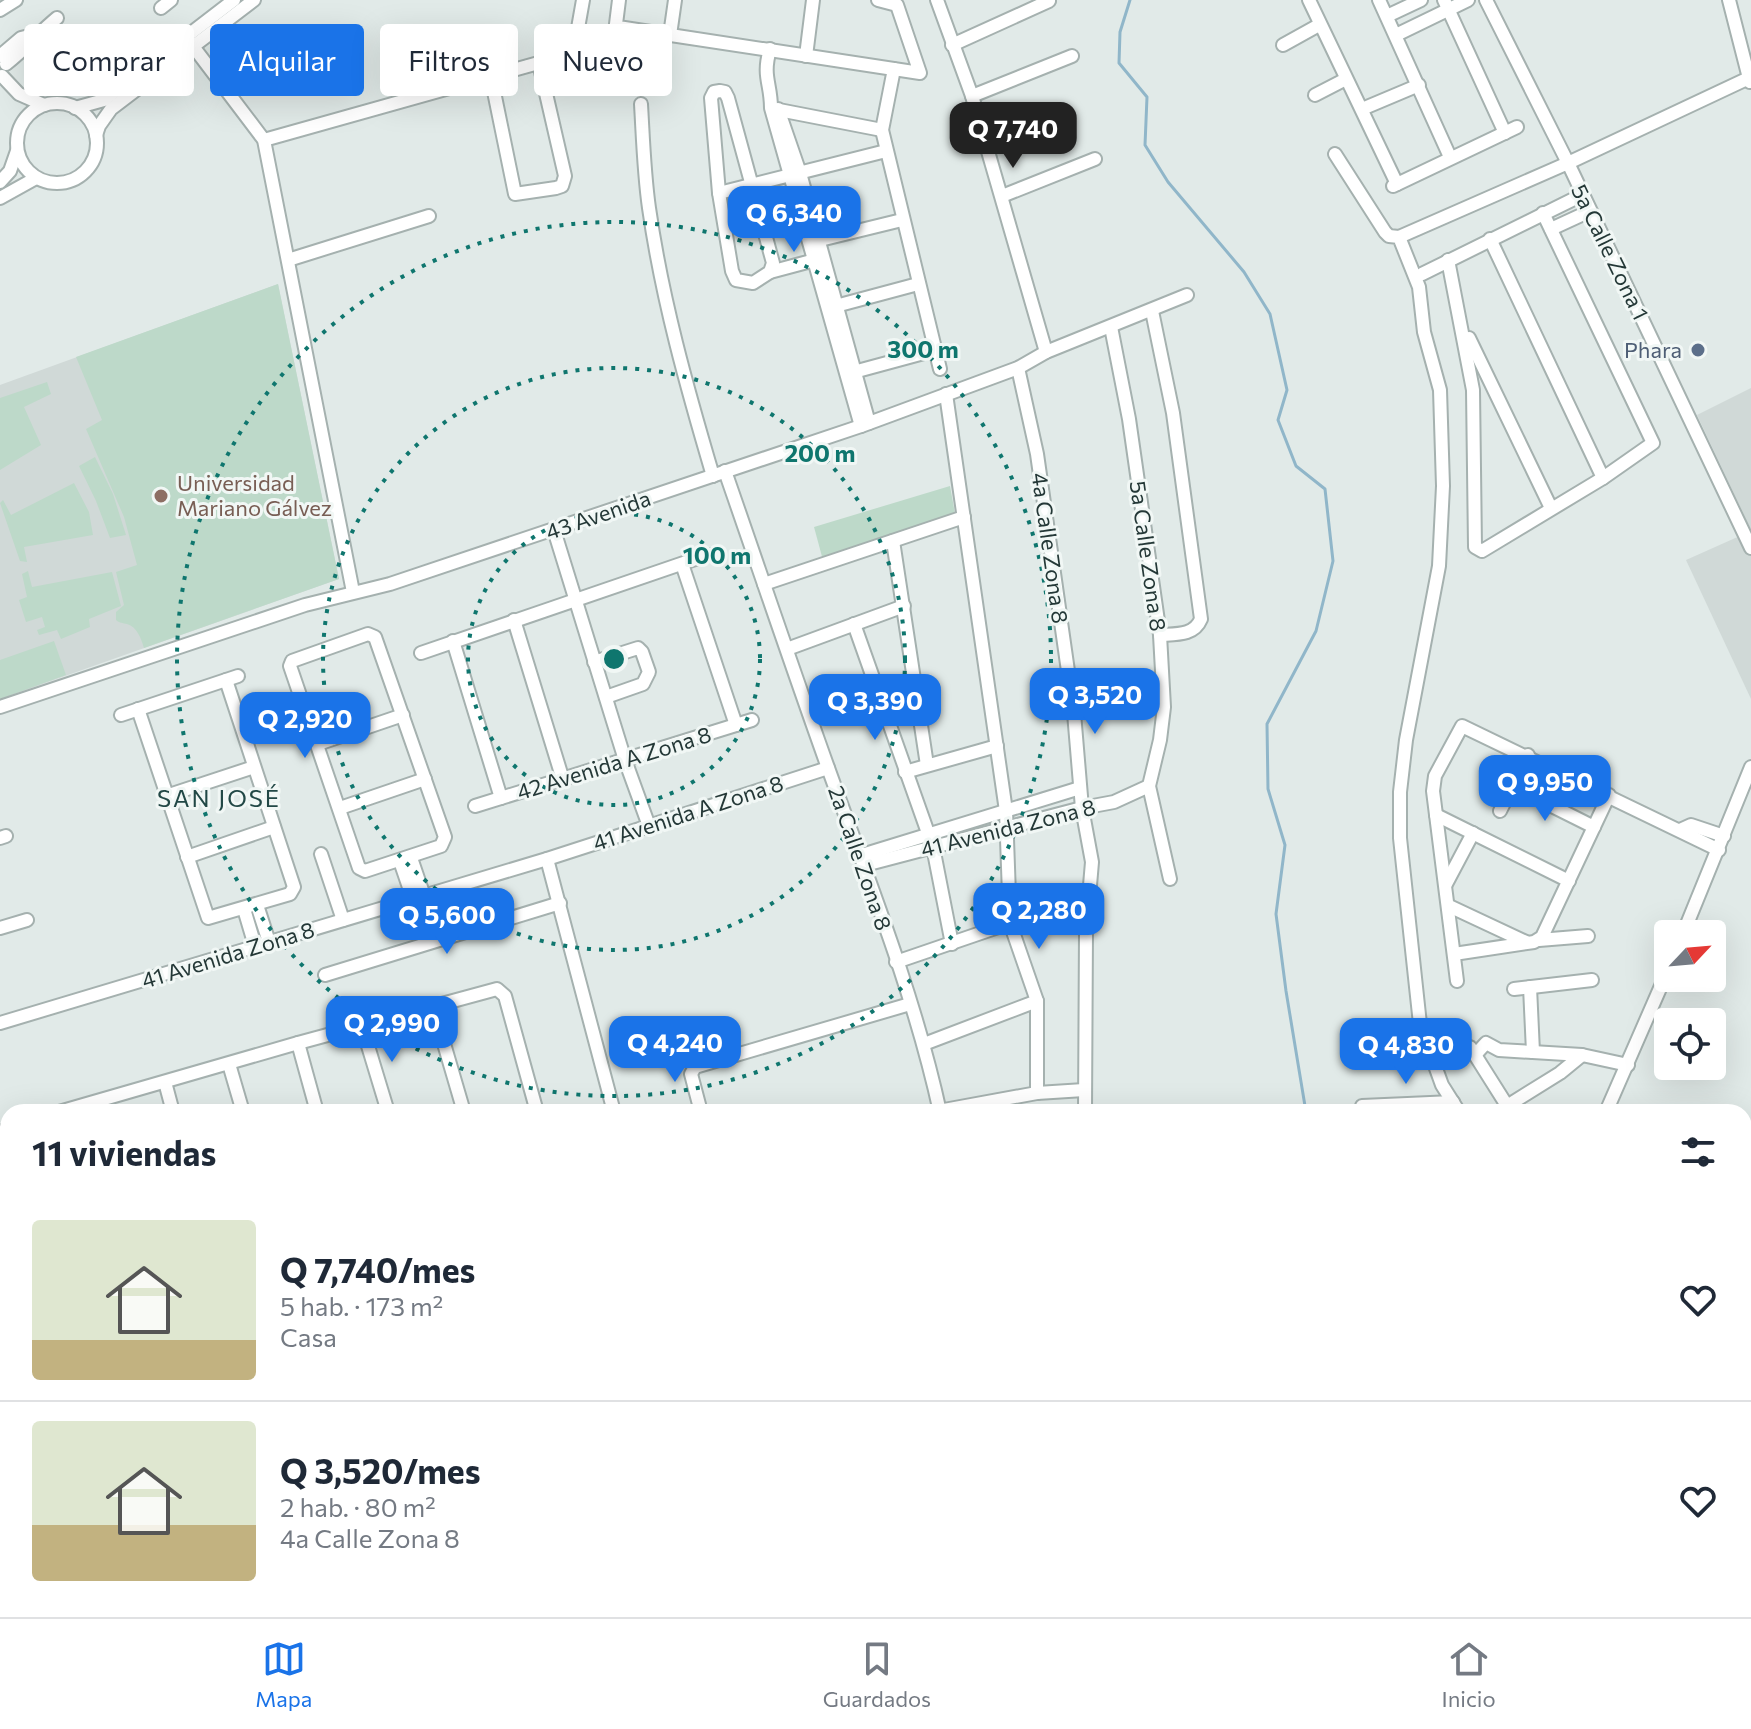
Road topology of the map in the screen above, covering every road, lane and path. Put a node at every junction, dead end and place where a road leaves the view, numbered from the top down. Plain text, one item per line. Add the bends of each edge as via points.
1 (16, 0) edge
2 (234, 0) edge
3 (254, 0) edge
4 (583, 0) edge
5 (619, 0) edge
6 (675, 0) edge
7 (813, 0) edge
8 (878, 0) edge
9 (937, 0) edge
10 (1309, 0) edge
11 (1379, 0) edge
12 (1421, 0) edge
13 (1468, 0) edge
14 (1486, 0) edge
15 (1729, 0) edge
16 (1049, 1) edge
17 (1446, 5) edge
18 (0, 10) edge
19 (1387, 16) junction
20 (57, 18) dead end
21 (578, 24) edge
22 (616, 24) edge
23 (672, 24) edge
24 (1319, 25) junction
25 (672, 35) edge
26 (1396, 35) junction
27 (194, 38) edge
28 (194, 39) edge
29 (952, 45) junction
30 (1283, 45) dead end
31 (194, 47) edge
32 (770, 49) junction
33 (806, 56) junction
34 (1072, 56) dead end
35 (2, 66) edge
36 (894, 69) junction
37 (1346, 79) junction
38 (1750, 80) edge
39 (1419, 85) junction
40 (19, 94) junction
41 (1315, 95) dead end
42 (110, 96) edge
43 (126, 96) edge
44 (423, 96) edge
45 (495, 96) edge
46 (547, 96) edge
47 (972, 96) junction
48 (641, 104) dead end
49 (44, 105) junction
50 (775, 105) junction
51 (75, 108) junction
52 (1362, 109) junction
53 (23, 121) junction
54 (882, 130) junction
55 (96, 135) junction
56 (264, 140) junction
57 (17, 151) junction
58 (886, 151) junction
59 (1335, 154) dead end
60 (1450, 157) junction
61 (1095, 159) dead end
62 (1568, 163) junction
63 (795, 174) junction
64 (36, 178) junction
65 (0, 182) edge
66 (751, 185) junction
67 (719, 193) junction
68 (1582, 195) junction
69 (1002, 196) junction
70 (0, 198) edge
71 (1558, 206) junction
72 (1590, 211) junction
73 (1543, 213) junction
74 (429, 216) dead end
75 (902, 220) junction
76 (1566, 222) junction
77 (1551, 229) junction
78 (1399, 237) junction
79 (1490, 239) junction
80 (814, 241) junction
81 (288, 260) junction
82 (815, 260) junction
83 (1448, 260) junction
84 (770, 272) junction
85 (1422, 274) dead end
86 (918, 284) junction
87 (1187, 295) dead end
88 (833, 306) junction
89 (1152, 311) junction
90 (1462, 325) junction
91 (1111, 327) junction
92 (935, 350) junction
93 (1046, 352) junction
94 (1018, 368) junction
95 (940, 369) dead end
96 (850, 373) junction
97 (946, 394) junction
98 (865, 424) junction
99 (719, 473) junction
100 (1603, 478) junction
101 (1551, 508) junction
102 (964, 517) junction
103 (554, 530) junction
104 (893, 541) junction
105 (1751, 548) edge
106 (707, 555) dead end
107 (682, 564) junction
108 (764, 584) junction
109 (353, 592) junction
110 (575, 601) junction
111 (904, 606) junction
112 (514, 620) junction
113 (854, 624) junction
114 (1160, 635) junction
115 (453, 641) junction
116 (787, 649) junction
117 (421, 653) dead end
118 (594, 662) junction
119 (606, 697) junction
120 (0, 707) edge
121 (138, 709) junction
122 (121, 715) dead end
123 (403, 715) junction
124 (752, 720) dead end
125 (736, 725) junction
126 (318, 744) junction
127 (997, 746) junction
128 (1528, 755) junction
129 (625, 760) junction
130 (927, 765) junction
131 (254, 767) junction
132 (1751, 767) edge
133 (828, 768) junction
134 (905, 772) junction
135 (425, 779) junction
136 (563, 780) junction
137 (1149, 786) junction
138 (1512, 786) junction
139 (1080, 788) junction
140 (1609, 795) junction
141 (166, 796) junction
142 (501, 798) junction
143 (475, 806) dead end
144 (340, 808) junction
145 (1082, 808) junction
146 (1006, 811) junction
147 (1500, 811) dead end
148 (1436, 815) junction
149 (649, 826) junction
150 (274, 827) junction
151 (1008, 827) junction
152 (1594, 827) junction
153 (1680, 830) junction
154 (928, 833) junction
155 (1473, 833) junction
156 (1724, 836) junction
157 (933, 847) junction
158 (1719, 850) junction
159 (321, 854) dead end
160 (187, 857) junction
161 (406, 859) junction
162 (547, 859) junction
163 (864, 860) junction
164 (1170, 879) dead end
165 (1569, 881) junction
166 (1446, 884) junction
167 (419, 897) junction
168 (560, 903) junction
169 (257, 905) junction
170 (1449, 906) junction
171 (244, 909) junction
172 (27, 920) dead end
173 (343, 920) junction
174 (1689, 920) edge
175 (1010, 923) junction
176 (0, 928) edge
177 (1588, 936) dead end
178 (1533, 941) junction
179 (269, 942) junction
180 (952, 944) junction
181 (255, 946) junction
182 (1454, 954) junction
183 (896, 962) junction
184 (325, 975) dead end
185 (1592, 980) dead end
186 (1457, 981) dead end
187 (1530, 987) junction
188 (1514, 989) dead end
189 (1659, 992) edge
190 (1037, 1001) junction
191 (910, 1004) junction
192 (433, 1006) junction
193 (0, 1023) edge
194 (362, 1026) junction
195 (298, 1043) junction
196 (924, 1044) junction
197 (1533, 1052) junction
198 (1582, 1055) junction
199 (229, 1064) junction
200 (1628, 1065) junction
201 (165, 1082) junction
202 (1084, 1090) junction
203 (1037, 1093) junction
204 (106, 1104) edge
205 (171, 1104) edge
206 (241, 1104) edge
207 (315, 1104) edge
208 (386, 1104) edge
209 (462, 1104) edge
210 (535, 1104) edge
211 (612, 1104) edge
212 (699, 1104) edge
213 (935, 1104) edge
214 (979, 1104) edge
215 (1085, 1104) edge
216 (1454, 1104) edge
217 (1506, 1104) edge
218 (1516, 1104) edge
219 (1610, 1104) edge

1 - 18 street
2 - 27 street
3 - 28 street
4 - 21 street
5 - 22 street
6 - 23 street
7 - 33 street
8 - 36 street via 897,5 921,72
9 - 29 street
10 - 24 street
11 - 19 street
12 - 19 street
13 - 17 street
14 - 62 street, 5a Calle Zona 1
15 - 38 street
16 - 29 street
17 - 26 street
17 - 60 street via 1511,130
19 - 26 street
20 - 35 street
24 - 30 street
24 - 37 street
25 - 32 street
26 - 39 street
29 - 47 street
31 - 56 street
32 - 33 street
32 - 50 street via 766,80
33 - 36 street
34 - 47 street
35 - 40 street
36 - 54 street
37 - 41 street
37 - 52 street
38 - 62 street
39 - 52 street
39 - 60 street
40 - 49 street
40 - 53 street
42 - 51 street
43 - 55 street via 104,116
44 - 56 street
45 - 46 street via 515,194 562,186 565,176
47 - 69 street
48 - 99 street, 2a Calle Zona 8 via 658,257 680,358
49 - 51 street
49 - 53 street
50 - 54 street
50 - 63 street via 775,123
51 - 55 street
52 - 60 street via 1394,186
53 - 57 street
54 - 58 street
55 - 64 street via 93,158 80,176 66,183
56 - 81 street
57 - 64 street
57 - 65 street
58 - 63 street
58 - 75 street
59 - 78 street via 1385,232
61 - 69 street
62 - 68 street, 5a Calle Zona 1
62 - 78 street
63 - 66 street
63 - 80 street
64 - 70 street
66 - 67 street
66 - 67 street via 728,98 725,92 714,92
66 - 84 street via 773,263
67 - 84 street via 736,280 753,283
68 - 71 street
68 - 72 street, 5a Calle Zona 1
69 - 93 street
71 - 73 street
71 - 76 street
72 - 76 street
72 - 105 street, 5a Calle Zona 1
73 - 77 street
73 - 79 street
74 - 81 street
75 - 80 street
75 - 86 street
76 - 77 street
77 - 100 street via 1653,443
78 - 216 street via 1419,287 1424,332 1440,390 1443,486 1439,566 1406,740 1400,838 1420,1024
79 - 83 street
79 - 100 street
80 - 82 street
80 - 88 street
81 - 109 street
82 - 84 street
82 - 88 street
83 - 85 street
83 - 90 street
86 - 88 street
86 - 92 street
87 - 89 street, 43 Avenida
88 - 96 street
89 - 91 street, 43 Avenida
89 - 114 street via 1173,413 1201,619 1193,630
90 - 101 street
90 - 101 street via 1473,390 1475,547 1482,551
91 - 93 street, 43 Avenida
91 - 114 street, 5a Calle Zona 8
92 - 95 street
92 - 96 street
93 - 94 street, 43 Avenida
94 - 97 street, 43 Avenida
94 - 139 street, 4a Calle Zona 8 via 1037,454
96 - 98 street
97 - 98 street, 43 Avenida
97 - 102 street
98 - 99 street, 43 Avenida
99 - 103 street, 43 Avenida
99 - 108 street, 2a Calle Zona 8
100 - 101 street
102 - 104 street
102 - 127 street
103 - 109 street, 43 Avenida
103 - 110 street
104 - 108 street
104 - 111 street
106 - 107 street
107 - 110 street
107 - 125 street
108 - 116 street, 2a Calle Zona 8
109 - 120 street, 43 Avenida
110 - 112 street
110 - 118 street
111 - 113 street
111 - 130 street
112 - 115 street
112 - 136 street
113 - 116 street
113 - 134 street
114 - 137 street, 5a Calle Zona 8 via 1164,707
115 - 117 street
115 - 142 street
116 - 133 street, 2a Calle Zona 8
118 - 119 street
118 - 119 street via 638,648 649,672 643,684
119 - 129 street
121 - 122 street
121 - 131 street via 232,678
121 - 141 street
123 - 126 street
123 - 126 street via 375,637 368,634 290,663
123 - 135 street
124 - 125 street, 42 Avenida A Zona 8
125 - 129 street, 42 Avenida A Zona 8
126 - 144 street
127 - 130 street
127 - 146 street
128 - 138 street
128 - 140 street
128 - 148 street via 1462,726 1435,776
129 - 136 street, 42 Avenida A Zona 8
129 - 149 street
130 - 134 street
131 - 141 street
131 - 150 street
132 - 156 street
133 - 149 street, 41 Avenida A Zona 8
133 - 163 street, 2a Calle Zona 8
134 - 154 street
135 - 144 street
135 - 161 street via 444,842
136 - 142 street, 42 Avenida A Zona 8
137 - 145 street, 41 Avenida Zona 8 via 1114,802
137 - 164 street, 5a Calle Zona 8
138 - 147 street
138 - 152 street
139 - 145 street, 4a Calle Zona 8
139 - 146 street, 41 Avenida Zona 8
140 - 152 street
140 - 153 street
141 - 160 street
142 - 143 street, 42 Avenida A Zona 8
144 - 161 street via 359,868 365,871
145 - 151 street, 41 Avenida Zona 8
145 - 202 street, 4a Calle Zona 8 via 1092,862
146 - 151 street
146 - 154 street, 41 Avenida Zona 8
148 - 155 street
148 - 166 street
149 - 162 street, 41 Avenida A Zona 8
150 - 160 street
150 - 169 street via 293,892
151 - 157 street, 41 Avenida Zona 8
151 - 175 street
152 - 165 street
153 - 156 street via 1691,825
153 - 158 street
154 - 157 street
154 - 163 street, 41 Avenida Zona 8
155 - 165 street
155 - 166 street
156 - 158 street
157 - 163 street, 41 Avenida Zona 8
157 - 180 street
158 - 174 street
159 - 173 street
160 - 171 street via 208,918
161 - 167 street
162 - 167 street, 41 Avenida Zona 8
162 - 168 street
163 - 183 street, 2a Calle Zona 8
165 - 178 street via 1544,934
166 - 170 street
167 - 173 street, 41 Avenida Zona 8
168 - 184 street
168 - 211 street
169 - 171 street
169 - 179 street
170 - 178 street
170 - 182 street
171 - 181 street
172 - 176 street
173 - 179 street, 41 Avenida Zona 8
175 - 180 street
175 - 190 street
177 - 178 street
178 - 182 street
179 - 181 street, 41 Avenida Zona 8
180 - 183 street
181 - 193 street, 41 Avenida Zona 8
182 - 186 street
183 - 191 street, 2a Calle Zona 8
185 - 187 street
187 - 188 street
187 - 197 street
189 - 200 street
190 - 196 street
190 - 203 street
191 - 196 street, 2a Calle Zona 8
191 - 212 street via 695,1067 691,1074
192 - 194 street
192 - 209 street
192 - 210 street via 502,991
194 - 195 street
194 - 208 street
195 - 199 street
195 - 207 street
196 - 213 street, 2a Calle Zona 8
197 - 198 street
197 - 217 street via 1499,1050 1486,1043 1475,1056
198 - 200 street
198 - 218 street
199 - 201 street
199 - 206 street
200 - 219 street
201 - 204 street
201 - 205 street
202 - 203 street
202 - 215 street, 4a Calle Zona 8
203 - 214 street

